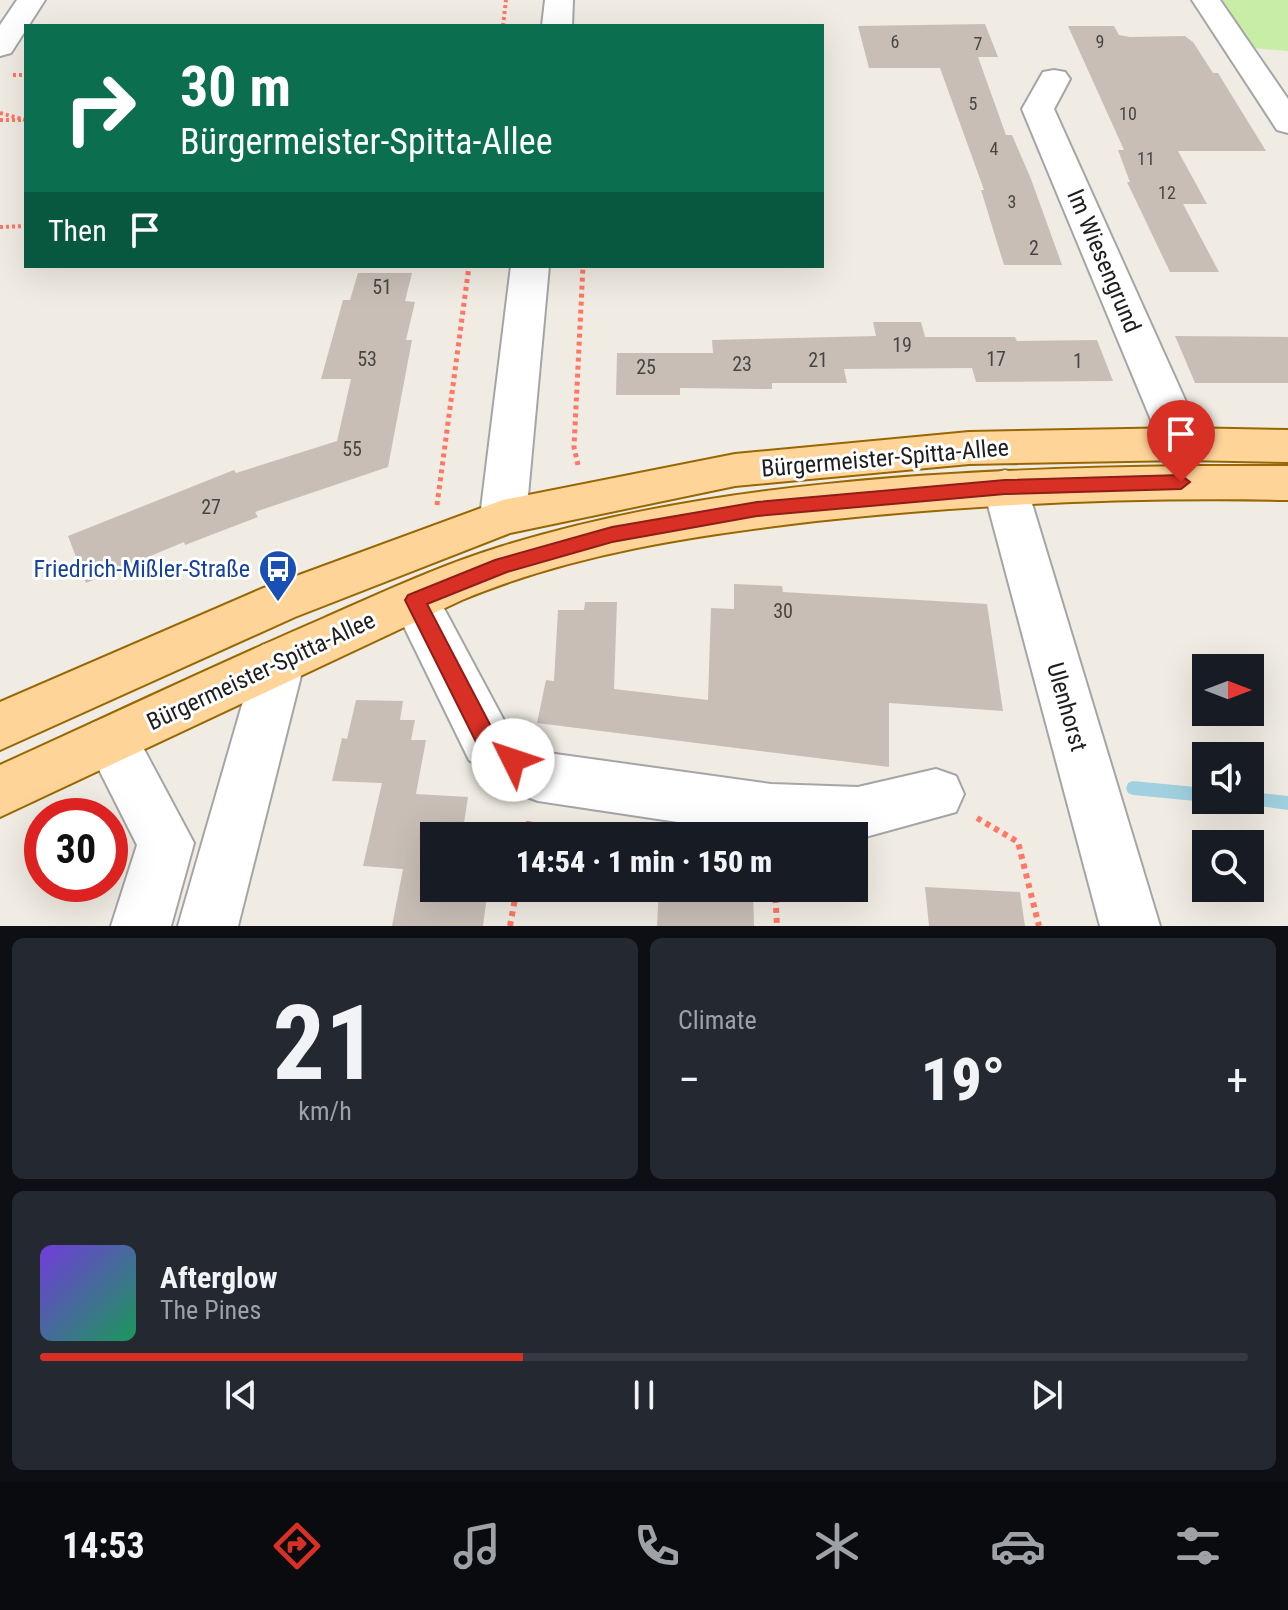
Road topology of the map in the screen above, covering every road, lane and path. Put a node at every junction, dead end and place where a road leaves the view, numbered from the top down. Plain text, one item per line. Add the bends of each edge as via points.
1 (31, 0) edge
2 (506, 0) edge
3 (559, 0) edge
4 (1206, 0) edge
5 (503, 24) edge
6 (557, 24) edge
7 (0, 47) edge
8 (1054, 79) dead end
9 (0, 113) edge
10 (0, 120) edge
11 (24, 120) edge
12 (1288, 123) edge
13 (24, 226) edge
14 (0, 227) edge
15 (469, 268) edge
16 (530, 268) edge
17 (583, 268) edge
18 (1183, 444) junction
19 (1288, 446) edge
20 (1288, 483) edge
21 (1005, 487) junction
22 (583, 502) junction
23 (503, 517) junction
24 (440, 541) junction
25 (415, 600) junction
26 (280, 660) junction
27 (0, 727) edge
28 (111, 740) junction
29 (0, 792) edge
30 (936, 794) joint
31 (514, 902) edge
32 (776, 902) edge
33 (141, 926) edge
34 (208, 926) edge
35 (510, 926) edge
36 (777, 926) edge
37 (1039, 926) edge
38 (1130, 926) edge

1 - 7 street
2 - 5 path
3 - 6 street
4 - 12 street
8 - 18 street, Im Wiesengrund via 1038,109
9 - 11 path
10 - 11 path
13 - 14 path
15 - 24 path via 436,498
16 - 23 street
17 - 22 path via 574,447
18 - 19 main road, Bürgermeister-Spitta-Allee
18 - 22 main road, Bürgermeister-Spitta-Allee via 969,448 750,469
20 - 21 main road, Bürgermeister-Spitta-Allee
21 - 25 main road, Bürgermeister-Spitta-Allee via 757,509 612,535 502,565
21 - 38 street, Ulenhorst
22 - 23 main road, Bürgermeister-Spitta-Allee
23 - 24 main road, Bürgermeister-Spitta-Allee
24 - 27 main road, Bürgermeister-Spitta-Allee via 278,603
25 - 26 main road, Bürgermeister-Spitta-Allee
25 - 30 street via 488,743 538,776 771,810 858,813
26 - 28 main road, Bürgermeister-Spitta-Allee
26 - 34 street
28 - 29 main road, Bürgermeister-Spitta-Allee
28 - 33 street via 166,843
30 - 37 path via 1018,842
31 - 35 path
32 - 36 path

